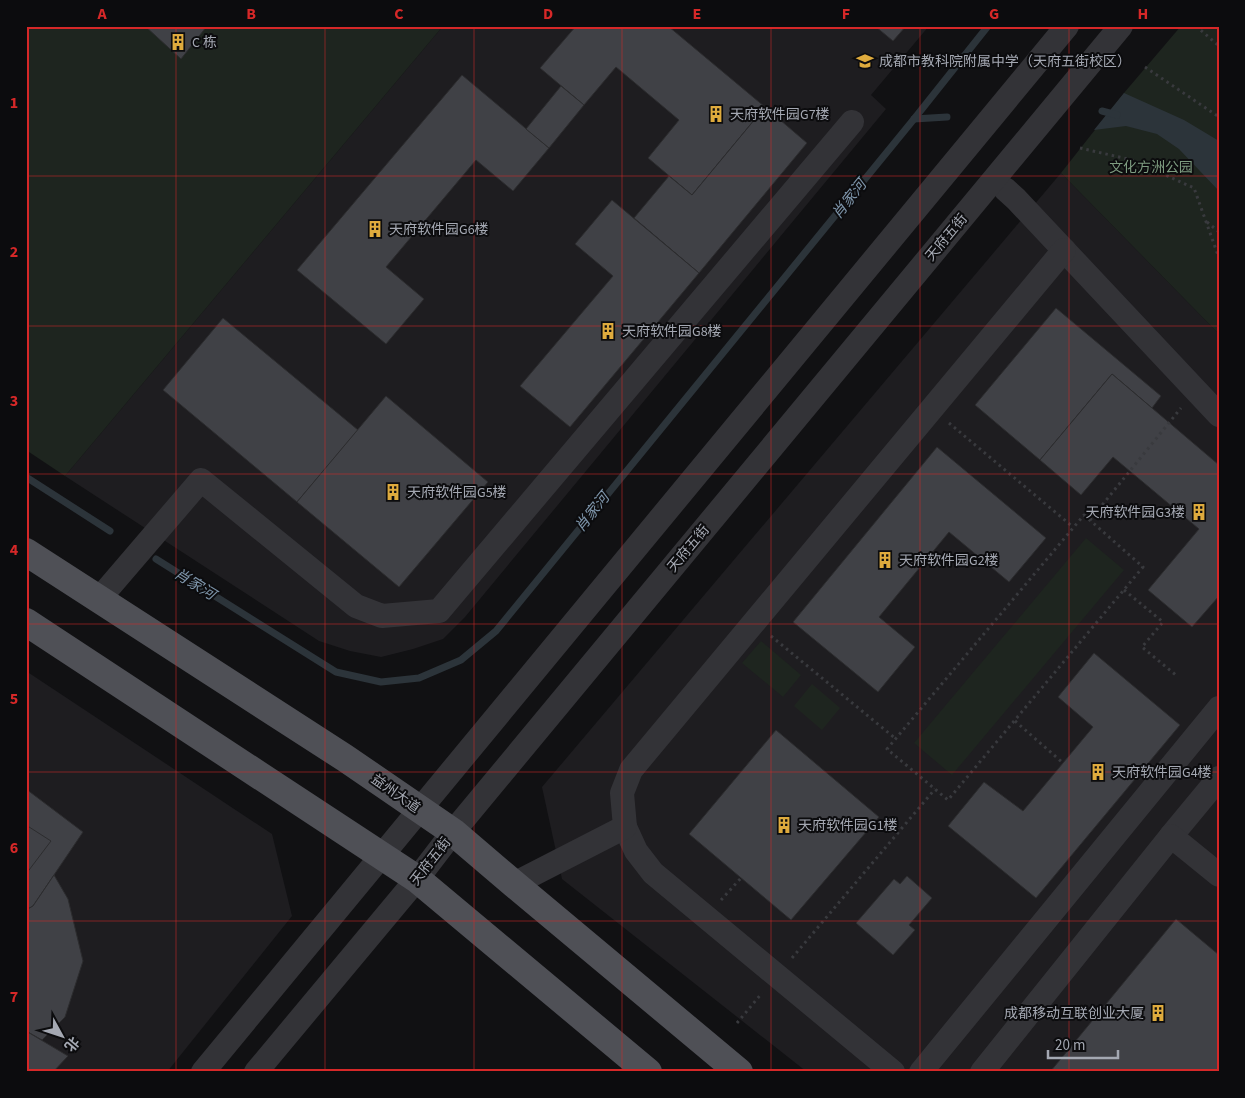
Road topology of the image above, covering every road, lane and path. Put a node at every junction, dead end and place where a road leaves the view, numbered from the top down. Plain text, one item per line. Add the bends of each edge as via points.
1 (1067, 26) edge
2 (1121, 26) edge
3 (1196, 26) edge
4 (1219, 46) edge
5 (1144, 67) dead end
6 (1219, 116) edge
7 (852, 122) dead end
8 (1080, 148) dead end
9 (1005, 189) dead end
10 (1206, 222) junction
11 (1219, 232) edge
12 (1064, 250) junction
13 (1219, 258) edge
14 (1196, 390) junction
15 (932, 408) junction
16 (1219, 415) edge
17 (1090, 520) junction
18 (1074, 527) junction
19 (26, 552) edge
20 (1124, 590) junction
21 (99, 599) junction
22 (26, 622) edge
23 (754, 622) junction
24 (1177, 676) dead end
25 (1219, 708) edge
26 (1014, 721) junction
27 (896, 739) junction
28 (1063, 762) dead end
29 (1219, 778) edge
30 (935, 789) junction
31 (421, 810) junction
32 (625, 828) junction
33 (453, 832) junction
34 (1171, 836) junction
35 (381, 856) junction
36 (1219, 875) edge
37 (740, 878) dead end
38 (417, 879) junction
39 (514, 884) junction
40 (706, 917) junction
41 (777, 976) junction
42 (737, 1023) dead end
43 (203, 1072) edge
44 (256, 1072) edge
45 (648, 1072) edge
46 (739, 1072) edge
47 (893, 1072) edge
48 (921, 1072) edge
49 (982, 1072) edge

1 - 31 street
2 - 33 street, 天府五街
3 - 4 path
5 - 6 path
7 - 21 street via 439,611 382,616 356,606 201,480
8 - 10 path via 1132,160 1194,188
9 - 12 street
10 - 11 path
10 - 13 path
12 - 14 street
12 - 15 street
14 - 16 street
14 - 17 path
15 - 18 path
15 - 23 street
17 - 18 path via 1084,515
17 - 20 path via 1143,567
18 - 27 path
19 - 21 main road, 益州大道
20 - 24 path via 1163,622 1142,648
20 - 26 path
21 - 31 main road, 益州大道
22 - 35 main road
23 - 27 path
23 - 32 street via 630,770 622,794
25 - 48 street
26 - 28 path
26 - 30 path via 948,800
27 - 30 path via 887,749
29 - 34 street
30 - 41 path
31 - 33 main road, 益州大道
31 - 35 street
32 - 39 street
32 - 40 street via 636,851 653,873
33 - 38 street, 天府五街
33 - 39 main road, 益州大道
34 - 36 street
34 - 49 street
35 - 38 main road
35 - 43 street
37 - 40 path
38 - 44 street, 天府五街
38 - 45 main road
39 - 46 main road, 益州大道
40 - 41 street
41 - 42 path
41 - 47 street

